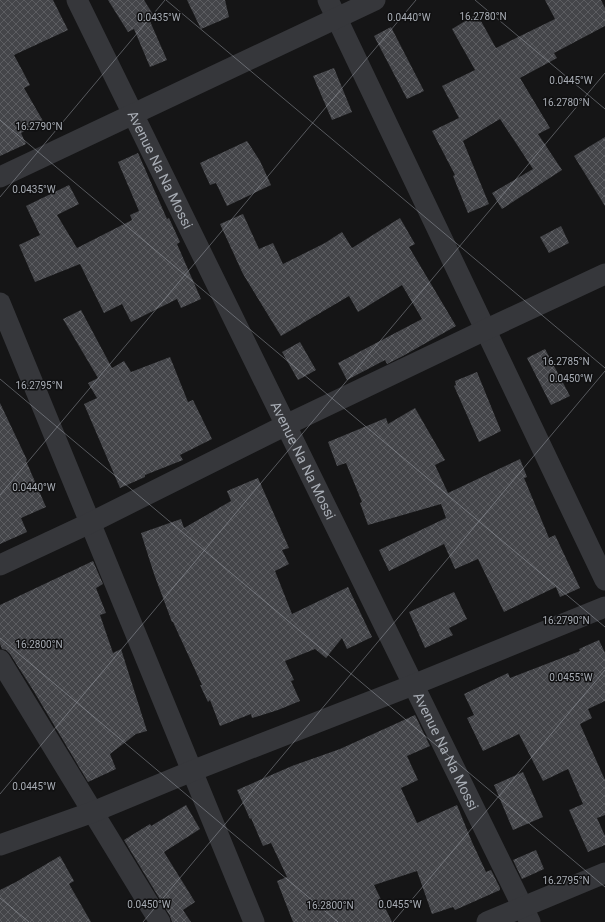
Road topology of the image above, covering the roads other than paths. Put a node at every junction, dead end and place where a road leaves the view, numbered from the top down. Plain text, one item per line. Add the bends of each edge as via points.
1 (77, 0) edge
2 (375, 0) edge
3 (332, 9) edge
4 (133, 114) junction
5 (0, 176) edge
6 (605, 274) edge
7 (0, 303) edge
8 (485, 330) junction
9 (286, 425) junction
10 (90, 524) junction
11 (0, 565) edge
12 (605, 580) edge
13 (605, 607) edge
14 (0, 660) edge
15 (413, 684) junction
16 (192, 771) junction
17 (93, 812) junction
18 (0, 845) edge
19 (605, 874) edge
20 (526, 915) edge
21 (160, 922) edge
22 (254, 922) edge
23 (487, 922) edge

1 - 4 street, Avenue Na Na Mossi
2 - 3 street
3 - 4 street
3 - 8 street
4 - 5 street
4 - 9 street, Avenue Na Na Mossi
6 - 8 street
7 - 10 street
8 - 9 street
8 - 12 street
9 - 10 street
9 - 15 street, Avenue Na Na Mossi
10 - 11 street
10 - 16 street
13 - 15 street
14 - 17 street
15 - 16 street
15 - 20 street, Avenue Na Na Mossi
16 - 17 street
16 - 22 street
17 - 18 street
17 - 21 street
19 - 20 street
20 - 23 street

